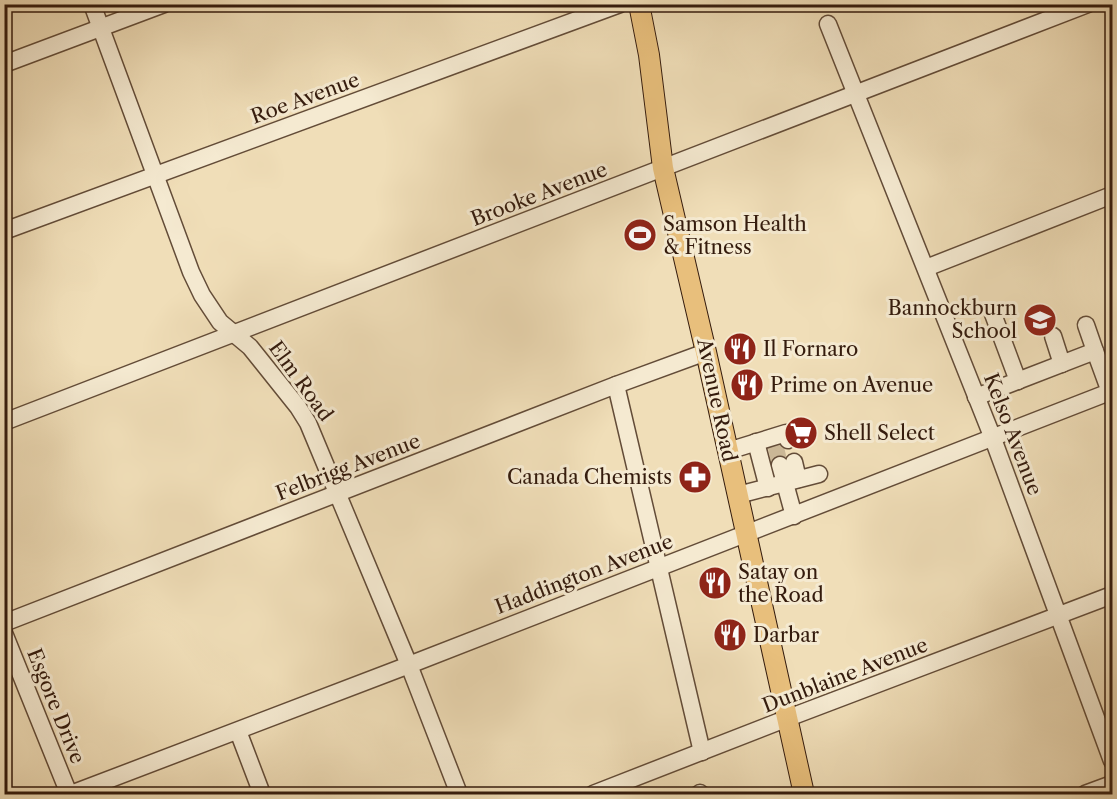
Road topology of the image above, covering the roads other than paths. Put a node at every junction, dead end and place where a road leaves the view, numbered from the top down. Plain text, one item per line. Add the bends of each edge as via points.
1 (92, 4) edge
2 (165, 4) edge
3 (620, 4) edge
4 (639, 4) edge
5 (1088, 4) edge
6 (828, 24) dead end
7 (101, 28) junction
8 (4, 64) edge
9 (856, 94) junction
10 (663, 168) junction
11 (155, 176) junction
12 (1113, 195) edge
13 (4, 231) edge
14 (926, 268) junction
15 (993, 314) dead end
16 (1086, 325) dead end
17 (235, 333) junction
18 (1053, 336) dead end
19 (1095, 351) junction
20 (706, 352) junction
21 (1062, 364) junction
22 (1018, 381) junction
23 (616, 385) junction
24 (1111, 391) edge
25 (976, 397) junction
26 (4, 422) edge
27 (992, 436) junction
28 (779, 440) dead end
29 (756, 442) junction
30 (728, 451) junction
31 (787, 464) tunnel mouth
32 (819, 474) dead end
33 (791, 481) junction
34 (768, 488) junction
35 (338, 494) junction
36 (738, 495) junction
37 (794, 516) junction
38 (746, 534) junction
39 (657, 567) junction
40 (1113, 595) edge
41 (1059, 615) junction
42 (4, 623) edge
43 (4, 633) edge
44 (409, 665) junction
45 (788, 718) junction
46 (238, 732) junction
47 (702, 752) junction
48 (1113, 761) edge
49 (1113, 784) edge
50 (70, 795) edge
51 (262, 795) edge
52 (459, 795) edge
53 (593, 795) edge
54 (804, 795) edge
55 (1085, 795) edge

1 - 7 street, Elm Road
2 - 7 street
3 - 11 street, Roe Avenue
4 - 10 main road, Avenue Road
5 - 9 street, Brooke Avenue
6 - 9 street, Kelso Avenue
7 - 8 street
7 - 11 street, Elm Road
9 - 10 street, Brooke Avenue
9 - 14 street, Kelso Avenue
10 - 17 street, Brooke Avenue
10 - 20 main road, Avenue Road
11 - 13 street, Roe Avenue
11 - 17 street, Elm Road via 196,284 220,322
12 - 14 street
14 - 25 street, Kelso Avenue
15 - 22 street
16 - 19 street
17 - 26 street, Brooke Avenue
17 - 35 street, Elm Road via 298,407 316,438
18 - 21 street
19 - 21 street
19 - 24 street
20 - 23 street, Felbrigg Avenue
20 - 30 main road, Avenue Road
21 - 22 street
22 - 25 street
23 - 35 street, Felbrigg Avenue
23 - 39 street
24 - 27 street, Haddington Avenue
25 - 27 street, Kelso Avenue
27 - 37 street, Haddington Avenue
27 - 41 street, Kelso Avenue
28 - 29 street
29 - 30 street
29 - 34 street
30 - 36 main road, Avenue Road
31 - 33 street
32 - 33 street
33 - 34 street
33 - 37 street
34 - 36 street
35 - 42 street, Felbrigg Avenue
35 - 44 street, Elm Road
36 - 38 main road, Avenue Road
37 - 38 street, Haddington Avenue
38 - 39 street, Haddington Avenue
38 - 45 main road, Avenue Road
39 - 44 street, Haddington Avenue
39 - 47 street
40 - 41 street, Dunblaine Avenue
41 - 45 street, Dunblaine Avenue
41 - 48 street, Kelso Avenue
43 - 50 street, Esgore Drive
44 - 46 street, Haddington Avenue
44 - 52 street, Elm Road
45 - 47 street, Dunblaine Avenue
45 - 54 main road, Avenue Road
46 - 50 street, Haddington Avenue
46 - 51 street
47 - 53 street, Dunblaine Avenue
49 - 55 street

